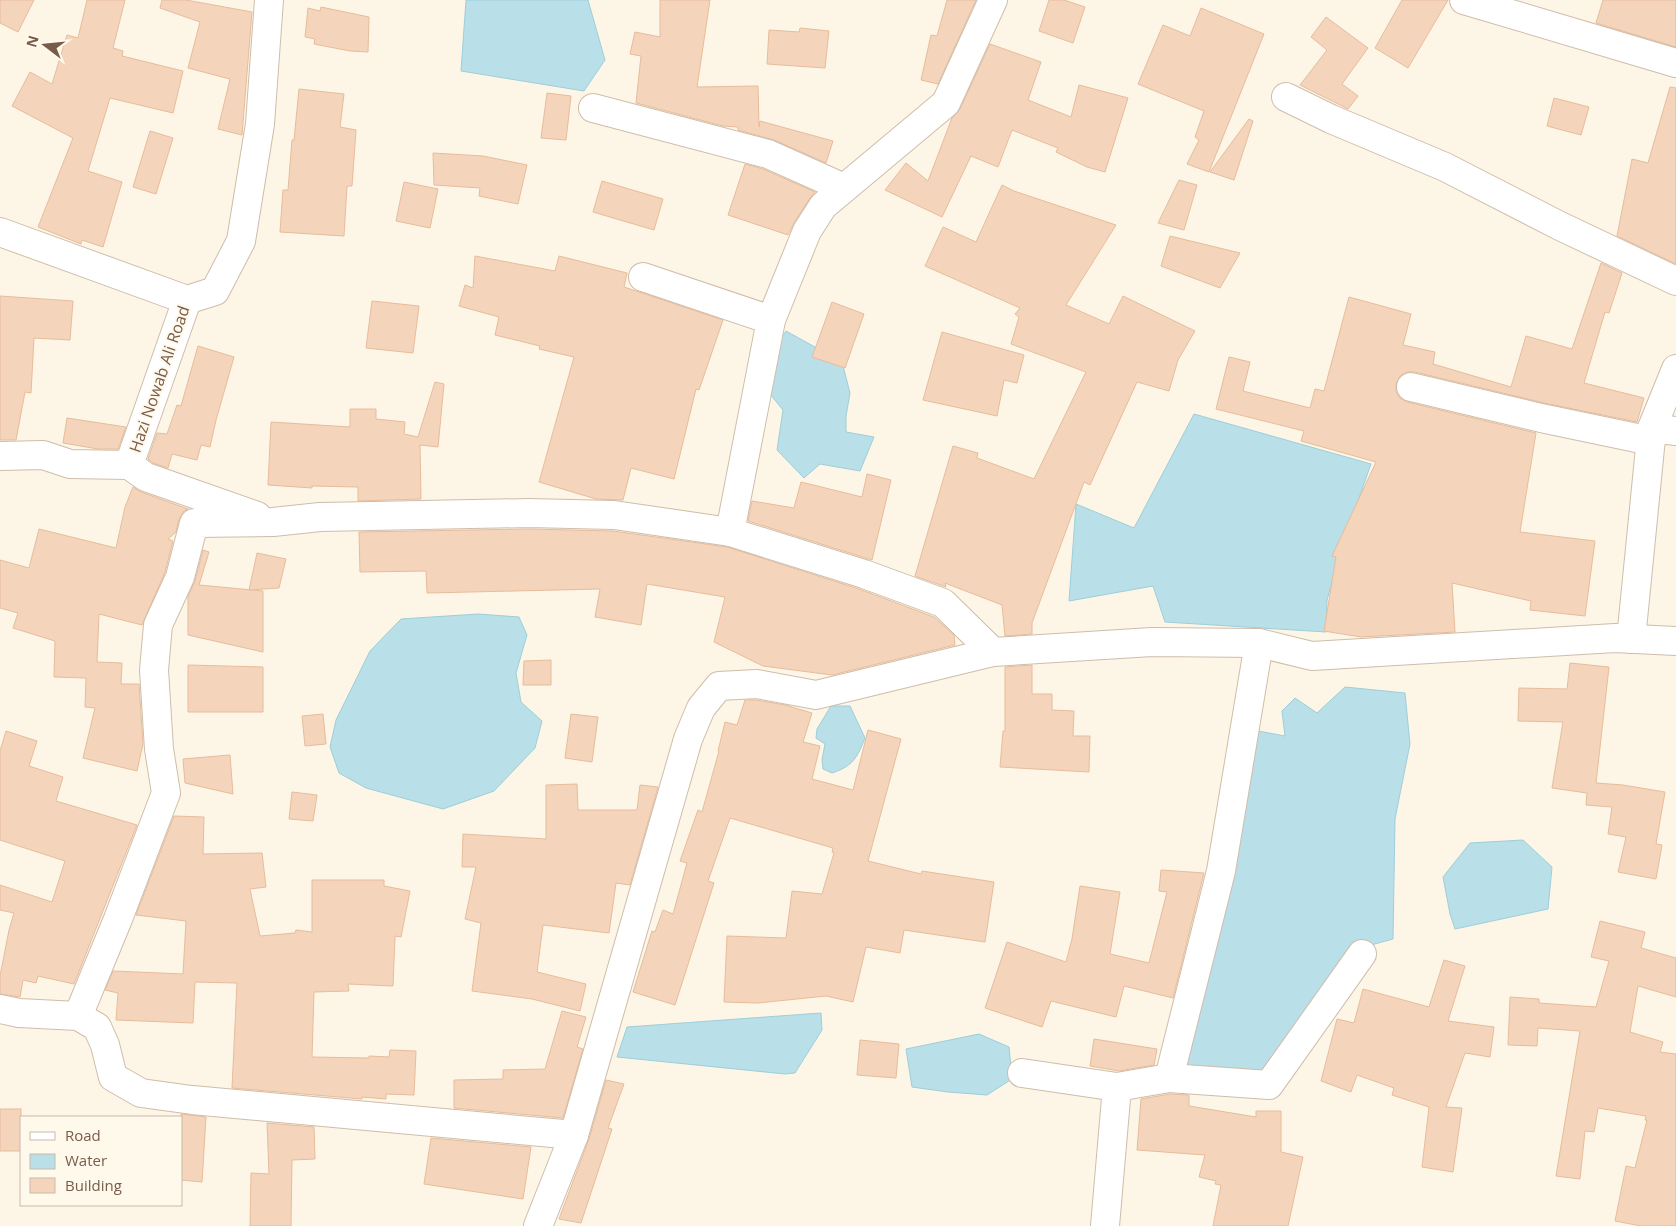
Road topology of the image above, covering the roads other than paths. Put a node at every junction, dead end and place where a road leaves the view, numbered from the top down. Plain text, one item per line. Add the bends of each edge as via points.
1 (269, 0) edge
2 (994, 0) edge
3 (1464, 0) edge
4 (1676, 63) edge
5 (1286, 96) dead end
6 (593, 108) dead end
7 (844, 188) junction
8 (0, 232) edge
9 (643, 277) dead end
10 (1676, 281) edge
11 (187, 300) junction
12 (771, 320) junction
13 (1676, 369) edge
14 (1411, 387) dead end
15 (1660, 433) edge
16 (0, 456) edge
17 (129, 465) junction
18 (273, 522) junction
19 (730, 532) junction
20 (1631, 639) junction
21 (1676, 641) edge
22 (1260, 643) junction
23 (993, 652) junction
24 (1362, 954) dead end
25 (0, 1009) edge
26 (78, 1016) junction
27 (1022, 1073) dead end
28 (1169, 1078) junction
29 (1117, 1087) junction
30 (574, 1134) junction
31 (538, 1226) edge
32 (1105, 1226) edge

1 - 11 street via 260,124 242,241 215,291
2 - 7 street via 946,104
3 - 4 street
5 - 10 street via 1331,120 1445,167
6 - 7 street via 768,154
7 - 12 street via 823,206 807,231
8 - 11 street, Hazi Nowab Ali Road
9 - 12 street
11 - 17 street, Hazi Nowab Ali Road
12 - 19 street
13 - 15 street
14 - 15 street via 1541,418
15 - 20 street
16 - 17 street, Hazi Nowab Ali Road via 43,455 70,464
17 - 18 street via 146,477
18 - 19 street via 320,517 529,512 614,516
18 - 26 street via 194,524 180,577 158,625 154,670 159,750 166,793
19 - 23 street via 864,574 943,603
20 - 21 street
20 - 22 street via 1312,656
22 - 23 street via 1152,642
22 - 28 street via 1221,871
23 - 30 street via 816,695 757,684 719,686 701,708 688,739
24 - 28 street via 1269,1085
25 - 26 street
26 - 30 street via 97,1028 113,1077 141,1093
27 - 29 street
28 - 29 street
29 - 32 street
30 - 31 street

